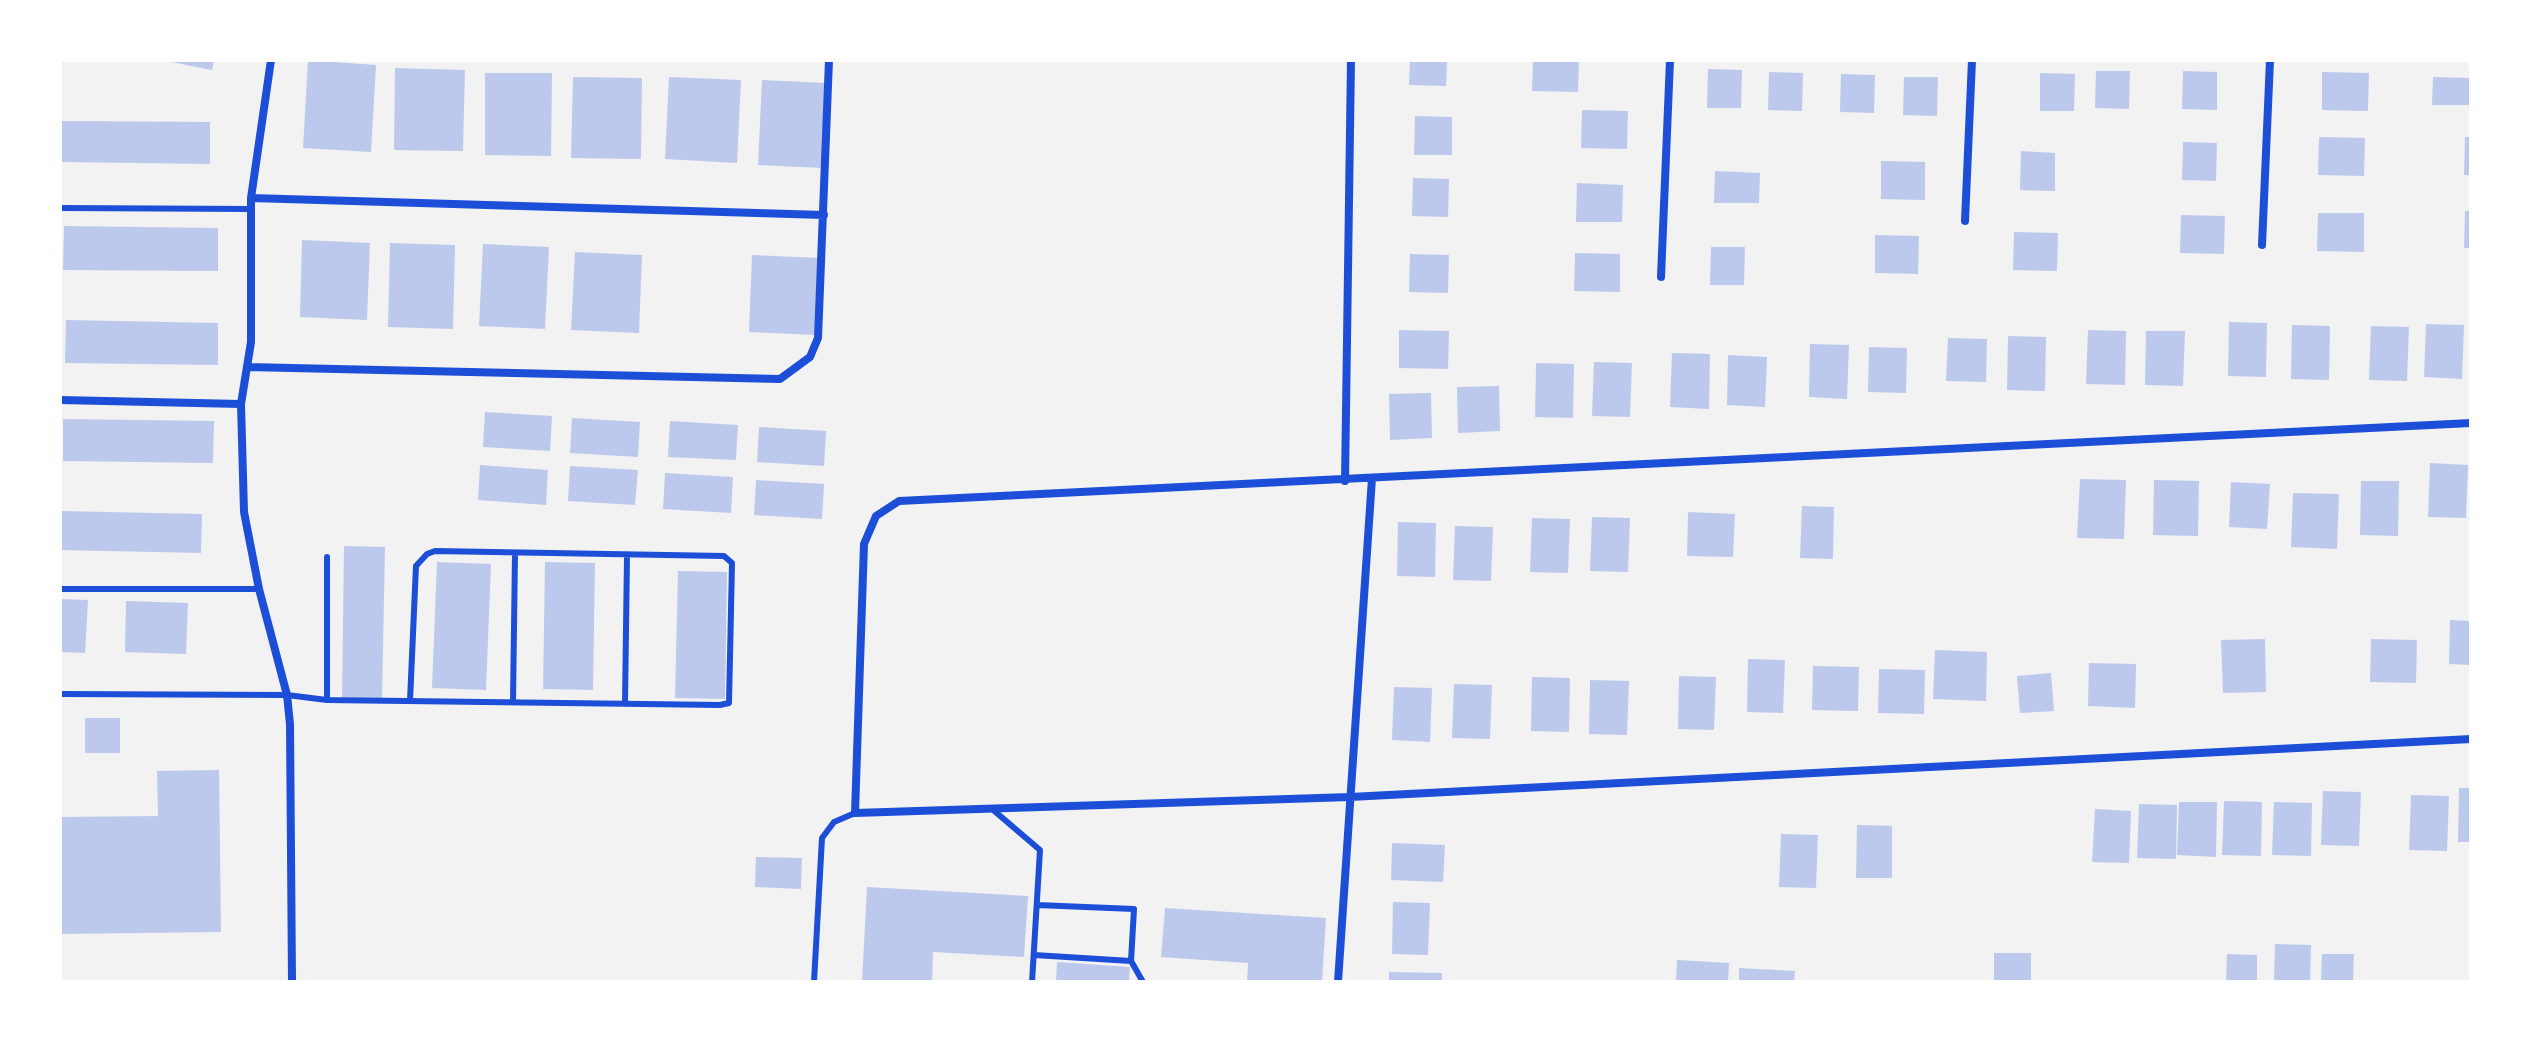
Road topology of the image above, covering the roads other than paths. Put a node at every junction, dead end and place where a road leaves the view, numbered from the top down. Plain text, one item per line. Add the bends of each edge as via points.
1 (271, 60) edge
2 (829, 60) edge
3 (1351, 60) edge
4 (1670, 60) edge
5 (1972, 60) edge
6 (2270, 60) edge
7 (251, 198) junction
8 (60, 208) edge
9 (251, 209) junction
10 (824, 215) junction
11 (1965, 221) dead end
12 (2262, 245) dead end
13 (1661, 277) dead end
14 (247, 367) junction
15 (60, 400) edge
16 (241, 404) junction
17 (2471, 423) edge
18 (1372, 478) junction
19 (1345, 481) junction
20 (515, 553) junction
21 (627, 555) junction
22 (327, 557) dead end
23 (60, 589) edge
24 (259, 589) junction
25 (60, 694) edge
26 (287, 695) junction
27 (327, 700) junction
28 (410, 701) junction
29 (513, 702) junction
30 (625, 704) junction
31 (2471, 739) edge
32 (1350, 797) junction
33 (992, 809) junction
34 (855, 813) junction
35 (1037, 905) junction
36 (1034, 955) junction
37 (1131, 961) junction
38 (292, 982) edge
39 (814, 982) edge
40 (1032, 982) edge
41 (1143, 982) edge
42 (1338, 982) edge

1 - 7 street
2 - 10 street
3 - 19 street
4 - 13 street
5 - 11 street
6 - 12 street
7 - 9 street
7 - 10 street
8 - 9 lane
9 - 14 street
10 - 14 street via 818,338 810,357 780,379
14 - 16 street
15 - 16 street
16 - 24 street via 244,512
17 - 18 street
18 - 19 street
18 - 32 street
19 - 34 street via 899,501 888,507 868,527 864,544
20 - 21 lane
20 - 28 lane via 435,551 420,559
20 - 29 lane
21 - 30 lane
21 - 30 lane via 729,558 731,699 720,705
22 - 27 lane
23 - 24 lane
24 - 26 street
25 - 26 lane
26 - 27 lane
26 - 38 street
27 - 28 lane
28 - 29 lane
29 - 30 lane
31 - 32 street
32 - 33 street
32 - 42 street
33 - 34 street
33 - 35 lane via 1040,850
34 - 39 lane via 834,822 822,838
35 - 36 lane
35 - 37 lane via 1134,909
36 - 37 lane
36 - 40 lane
37 - 41 lane

